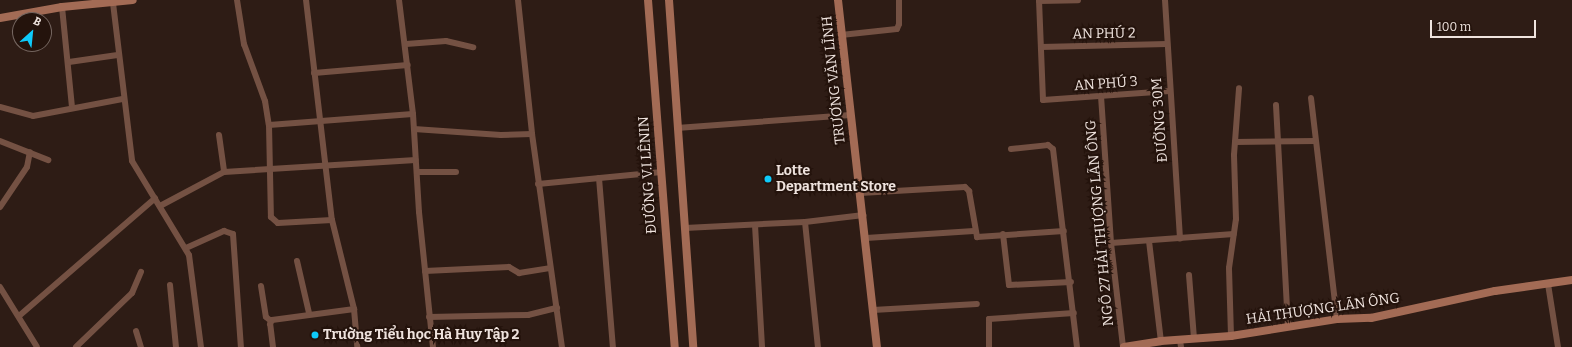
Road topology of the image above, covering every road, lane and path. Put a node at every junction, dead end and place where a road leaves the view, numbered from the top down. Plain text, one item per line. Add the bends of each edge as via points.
1 (130, 0) edge
2 (237, 0) edge
3 (306, 0) edge
4 (399, 0) edge
5 (518, 0) edge
6 (648, 0) edge
7 (669, 0) edge
8 (838, 0) edge
9 (899, 0) edge
10 (1078, 0) edge
11 (1164, 0) edge
12 (1039, 1) edge
13 (113, 3) junction
14 (62, 7) junction
15 (0, 18) edge
16 (841, 35) junction
17 (406, 44) junction
18 (1167, 44) junction
19 (473, 47) dead end
20 (1041, 47) junction
21 (117, 55) junction
22 (68, 62) junction
23 (408, 65) junction
24 (314, 73) junction
25 (1239, 88) dead end
26 (1170, 92) junction
27 (1101, 96) junction
28 (1311, 98) dead end
29 (122, 99) junction
30 (1276, 105) dead end
31 (0, 107) edge
32 (72, 108) junction
33 (413, 114) junction
34 (851, 115) junction
35 (318, 122) junction
36 (269, 125) junction
37 (677, 128) junction
38 (414, 129) junction
39 (532, 134) junction
40 (219, 135) dead end
41 (0, 141) edge
42 (1277, 141) junction
43 (1315, 141) junction
44 (1235, 142) junction
45 (1011, 150) dead end
46 (30, 152) junction
47 (48, 160) dead end
48 (416, 160) junction
49 (324, 167) junction
50 (269, 170) junction
51 (224, 172) junction
52 (418, 172) junction
53 (456, 172) dead end
54 (661, 172) junction
55 (599, 178) junction
56 (538, 184) junction
57 (860, 193) junction
58 (155, 198) junction
59 (160, 206) junction
60 (0, 207) edge
61 (864, 215) junction
62 (332, 220) junction
63 (805, 222) junction
64 (755, 225) junction
65 (685, 228) junction
66 (974, 230) junction
67 (1064, 231) junction
68 (1003, 234) junction
69 (1234, 234) junction
70 (866, 238) junction
71 (1180, 239) junction
72 (1150, 241) junction
73 (1111, 243) junction
74 (186, 248) junction
75 (298, 261) dead end
76 (550, 268) junction
77 (425, 271) junction
78 (141, 272) dead end
79 (1189, 274) dead end
80 (1572, 280) edge
81 (1070, 282) junction
82 (1548, 284) junction
83 (170, 285) dead end
84 (261, 286) dead end
85 (0, 288) edge
86 (977, 304) dead end
87 (557, 308) junction
88 (354, 309) junction
89 (873, 310) junction
90 (1074, 312) junction
91 (309, 313) junction
92 (19, 316) junction
93 (429, 317) junction
94 (1337, 319) junction
95 (271, 321) junction
96 (1288, 327) junction
97 (136, 331) dead end
98 (1231, 336) junction
99 (1194, 338) junction
100 (1160, 341) junction
101 (84, 344) edge
102 (1180, 344) edge
103 (37, 347) edge
104 (76, 347) edge
105 (141, 347) edge
106 (176, 347) edge
107 (201, 347) edge
108 (241, 347) edge
109 (273, 347) edge
110 (357, 347) edge
111 (434, 347) edge
112 (562, 347) edge
113 (613, 347) edge
114 (674, 347) edge
115 (693, 347) edge
116 (762, 347) edge
117 (818, 347) edge
118 (877, 347) edge
119 (989, 347) edge
120 (1077, 347) edge
121 (1123, 347) edge
122 (1558, 347) edge

1 - 13 street
2 - 36 street via 244,44 264,95
3 - 24 street
4 - 17 street
5 - 39 street
6 - 54 street, ĐƯỜNG V.I LÊNIN
7 - 37 street
8 - 16 street, TRƯƠNG VĂN LĨNH
9 - 16 street via 897,29
10 - 12 street
11 - 18 street, ĐƯỜNG 30M
12 - 20 street
13 - 14 street
13 - 21 street
14 - 15 street
14 - 22 street
16 - 34 street, TRƯƠNG VĂN LĨNH
17 - 19 street via 446,41
17 - 23 street
18 - 20 street, AN PHÚ 2
18 - 26 street, ĐƯỜNG 30M
20 - 27 street, AN PHÚ 3 via 1043,100
21 - 22 street
21 - 29 street
22 - 32 street
23 - 24 street
23 - 33 street
24 - 35 street
25 - 44 street
26 - 27 street, AN PHÚ 3
26 - 71 street, ĐƯỜNG 30M
27 - 73 street, NGÕ 27 HẢI THƯỢNG LÃN ÔNG
28 - 43 street
29 - 32 street
29 - 58 street via 132,161
30 - 42 street
31 - 32 street via 33,116
33 - 35 street
33 - 38 street
34 - 37 street
34 - 57 street, TRƯƠNG VĂN LĨNH
35 - 36 street
35 - 49 street
36 - 50 street
37 - 65 street
38 - 39 street via 501,135
38 - 48 street
39 - 56 street
40 - 51 street
41 - 46 street
42 - 43 street
42 - 44 street
42 - 96 street
43 - 94 street
44 - 69 street
45 - 67 street via 1048,145 1053,148
46 - 47 street
46 - 60 street via 27,167
48 - 49 street
48 - 52 street
49 - 50 street
49 - 62 street
50 - 51 street
50 - 62 street via 270,214 274,221 280,223
51 - 59 street
52 - 53 street
52 - 77 street
54 - 55 street
54 - 114 street, ĐƯỜNG V.I LÊNIN
55 - 56 street
55 - 113 street
56 - 76 street
57 - 61 street, TRƯƠNG VĂN LĨNH
57 - 66 street via 966,187 969,190
58 - 59 street
58 - 92 street
59 - 74 street
61 - 63 street
61 - 70 street, TRƯƠNG VĂN LĨNH
62 - 88 street
63 - 64 street
63 - 117 street
64 - 65 street
64 - 116 street
65 - 115 street
66 - 68 street via 975,236 980,238
66 - 70 street
67 - 68 street
67 - 81 street
68 - 81 street via 1009,285
69 - 71 street
69 - 98 street via 1229,268
70 - 89 street, TRƯƠNG VĂN LĨNH
71 - 72 street
72 - 73 street
72 - 100 street
73 - 121 street, NGÕ 27 HẢI THƯỢNG LÃN ÔNG
74 - 107 street via 192,269
74 - 108 street via 224,231 233,234
75 - 91 street
76 - 77 street via 519,273 509,267
76 - 87 street
77 - 93 street
78 - 101 street via 132,293
79 - 99 street
80 - 82 street, HẢI THƯỢNG LÃN ÔNG
81 - 90 street
82 - 94 street, HẢI THƯỢNG LÃN ÔNG via 1495,291 1371,318
82 - 122 street
83 - 106 street
84 - 95 street via 266,316
85 - 92 street
86 - 89 street
87 - 93 street via 528,315
87 - 112 street
88 - 91 street
88 - 110 street
89 - 118 street, TRƯƠNG VĂN LĨNH
90 - 119 street via 989,319
90 - 120 street
91 - 95 street
92 - 103 street
93 - 111 street
94 - 96 street, HẢI THƯỢNG LÃN ÔNG
95 - 109 street
96 - 98 street, HẢI THƯỢNG LÃN ÔNG
97 - 105 street
98 - 99 street, HẢI THƯỢNG LÃN ÔNG
99 - 102 street, HẢI THƯỢNG LÃN ÔNG
100 - 102 street, HẢI THƯỢNG LÃN ÔNG
100 - 121 street, HẢI THƯỢNG LÃN ÔNG
101 - 104 street

